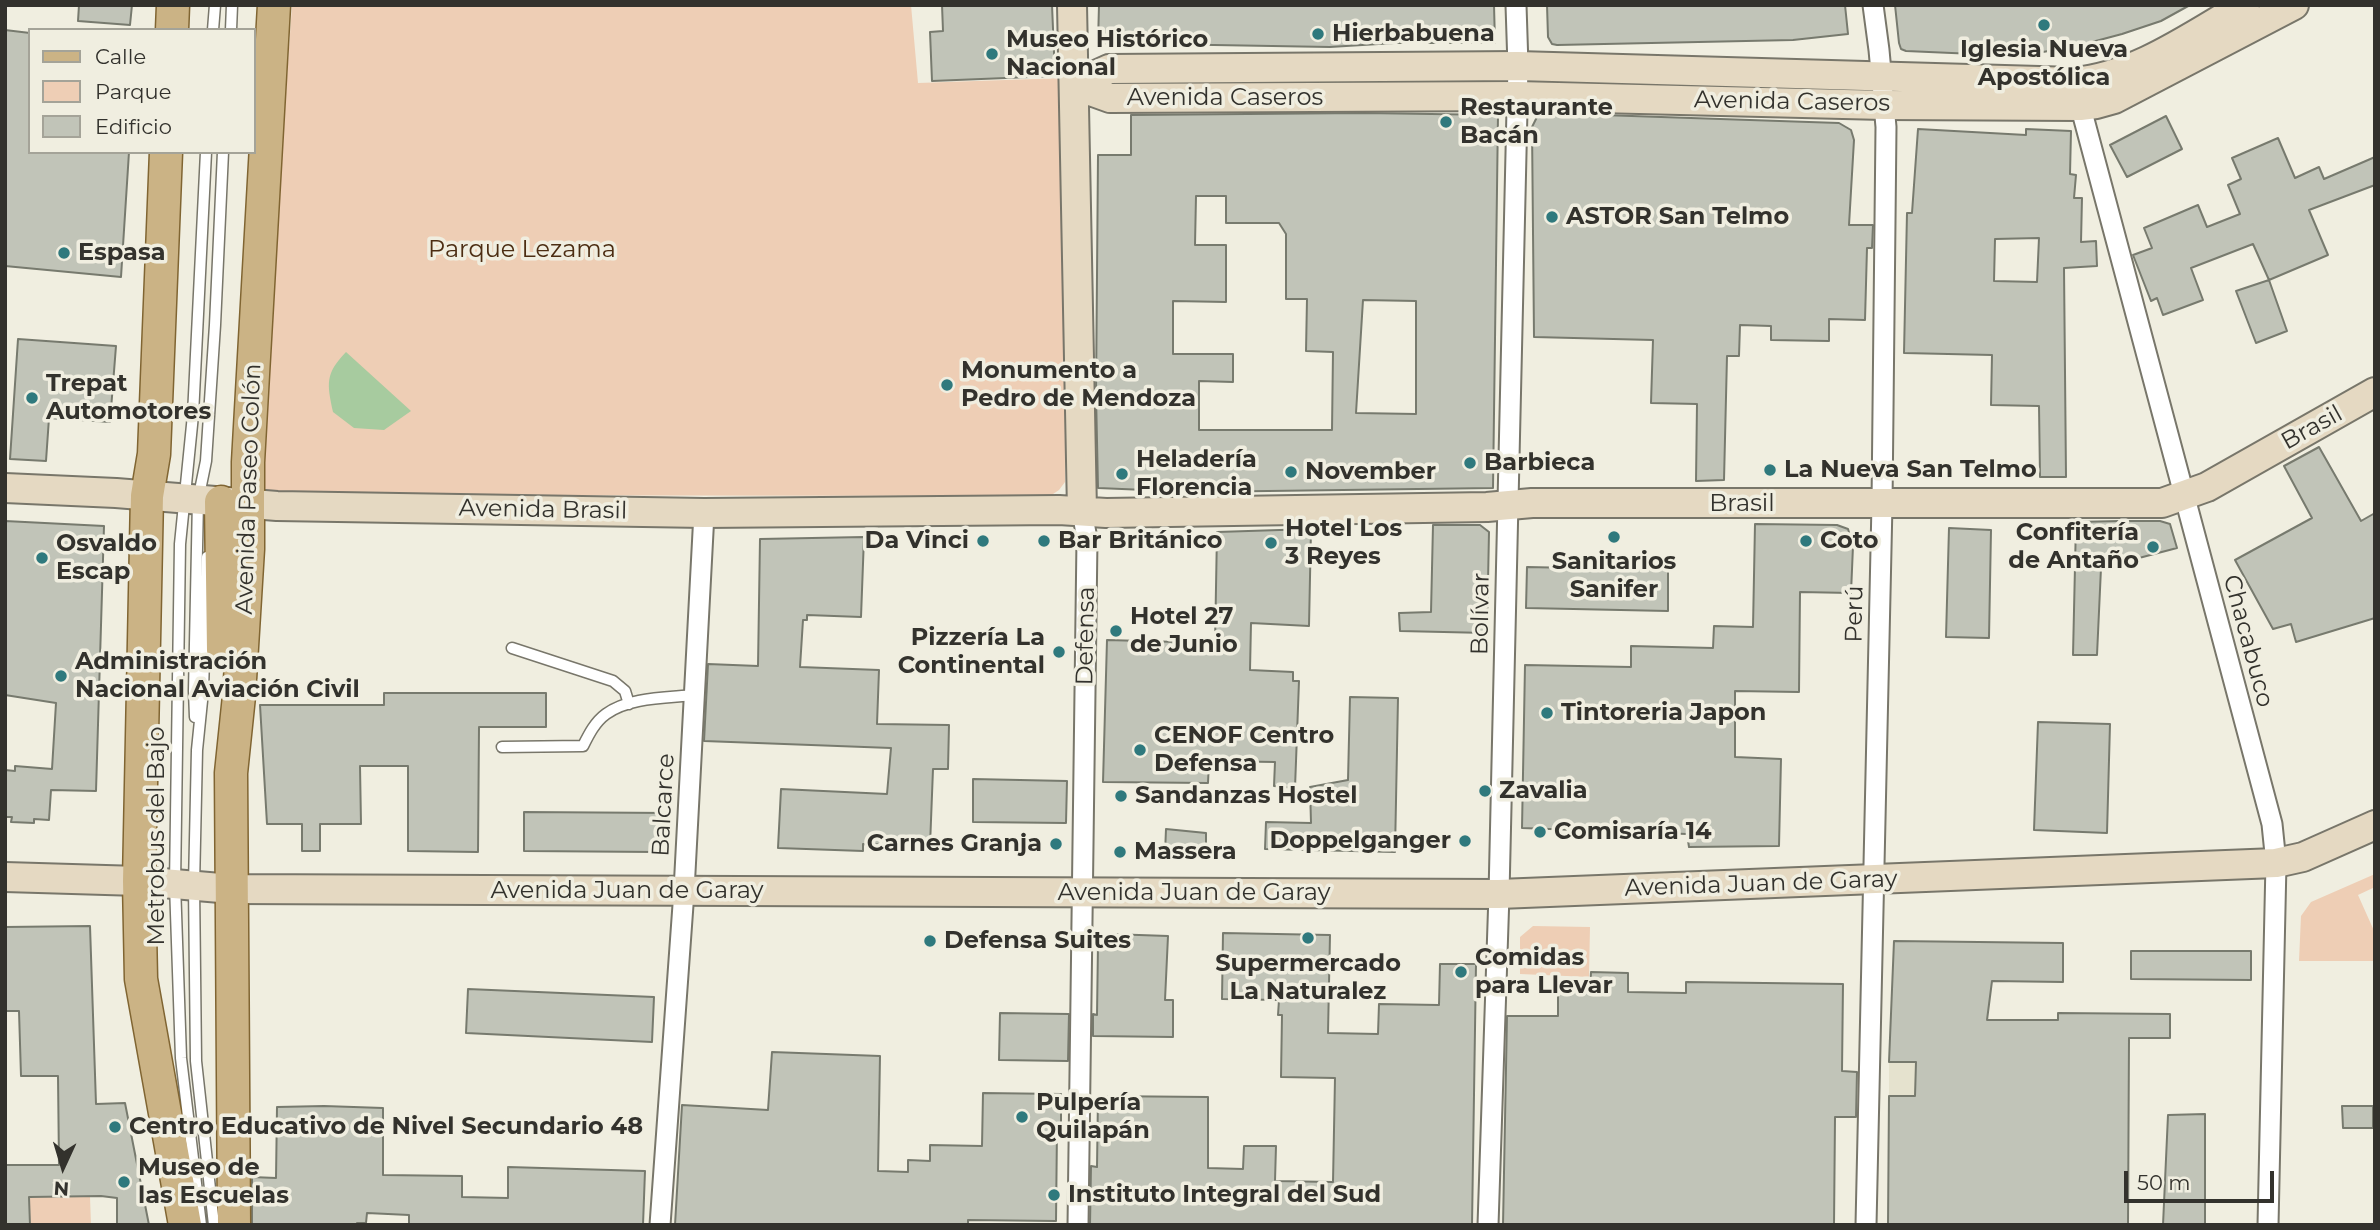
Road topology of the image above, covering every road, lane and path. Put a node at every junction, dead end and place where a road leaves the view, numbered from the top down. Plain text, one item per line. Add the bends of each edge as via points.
1 (173, 5) edge
2 (215, 5) edge
3 (232, 5) edge
4 (274, 5) edge
5 (1073, 5) edge
6 (1516, 5) edge
7 (1873, 5) edge
8 (2245, 5) edge
9 (2294, 5) edge
10 (172, 28) edge
11 (213, 28) edge
12 (231, 28) edge
13 (1518, 66) junction
14 (1074, 85) junction
15 (1883, 91) junction
16 (2077, 94) junction
17 (1517, 96) junction
18 (166, 154) edge
19 (206, 154) edge
20 (223, 154) edge
21 (2375, 392) edge
22 (5, 488) edge
23 (147, 496) junction
24 (2183, 498) junction
25 (212, 501) junction
26 (1882, 504) junction
27 (1508, 505) junction
28 (1082, 511) junction
29 (704, 513) junction
30 (512, 648) dead end
31 (694, 695) junction
32 (629, 704) junction
33 (502, 747) dead end
34 (2375, 825) edge
35 (2276, 863) junction
36 (5, 877) edge
37 (1873, 880) junction
38 (139, 881) junction
39 (185, 885) junction
40 (232, 890) junction
41 (684, 891) junction
42 (1083, 892) junction
43 (1499, 894) junction
44 (185, 1225) edge
45 (201, 1225) edge
46 (214, 1225) edge
47 (234, 1225) edge
48 (660, 1225) edge
49 (1078, 1225) edge
50 (1488, 1225) edge
51 (1866, 1225) edge
52 (2268, 1225) edge

1 - 10 main road
2 - 11 lane
3 - 12 lane
4 - 25 main road, Avenida Paseo Colón via 249,448
5 - 14 main road, Defensa
6 - 13 street, Bolívar
7 - 15 street, Perú
8 - 16 main road, Avenida Caseros
9 - 16 main road, Avenida Caseros via 2114,99 2096,104
13 - 14 main road, Avenida Caseros via 1109,69
13 - 15 main road, Avenida Caseros
13 - 17 street, Bolívar
14 - 17 main road, Avenida Caseros via 1110,98
14 - 28 main road, Defensa
15 - 16 main road, Avenida Caseros
15 - 17 main road, Avenida Caseros
15 - 26 street, Perú
16 - 24 street, Chacabuco
17 - 27 street, Bolívar
18 - 23 main road via 154,454
19 - 25 lane, Metrobus del Bajo via 193,415
20 - 25 lane, Metrobus del Bajo via 206,461
21 - 24 main road, Brasil
22 - 23 main road, Avenida Brasil
23 - 25 main road, Avenida Brasil
23 - 38 main road
24 - 26 main road, Brasil via 2162,503
24 - 35 street, Chacabuco via 2273,824
25 - 29 main road, Avenida Brasil
25 - 39 lane, Metrobus del Bajo
25 - 39 lane, Metrobus del Bajo via 180,544
25 - 40 main road, Avenida Paseo Colón via 239,696 231,773
26 - 27 main road, Brasil
26 - 37 street, Perú
27 - 28 main road, Brasil
27 - 43 street, Bolívar
28 - 29 main road, Avenida Brasil
28 - 42 street, Defensa via 1087,539
29 - 31 street, Balcarce
30 - 32 lane via 613,681 625,691
31 - 32 lane
31 - 41 street, Balcarce
32 - 33 lane via 607,713 583,746
34 - 35 main road, Avenida Juan de Garay
35 - 37 main road, Avenida Juan de Garay
35 - 52 street, Chacabuco
36 - 38 main road, Avenida Juan de Garay
37 - 43 main road, Avenida Juan de Garay
37 - 51 street, Perú
38 - 39 main road, Avenida Juan de Garay
38 - 44 main road via 141,979
39 - 40 main road, Avenida Juan de Garay
39 - 45 lane, Metrobus del Bajo via 181,1058
39 - 46 lane, Metrobus del Bajo via 196,1061
40 - 41 main road, Avenida Juan de Garay
40 - 47 main road, Avenida Paseo Colón
41 - 42 main road, Avenida Juan de Garay
41 - 48 street, Balcarce
42 - 43 main road, Avenida Juan de Garay
42 - 49 street, Defensa
43 - 50 street, Bolívar

